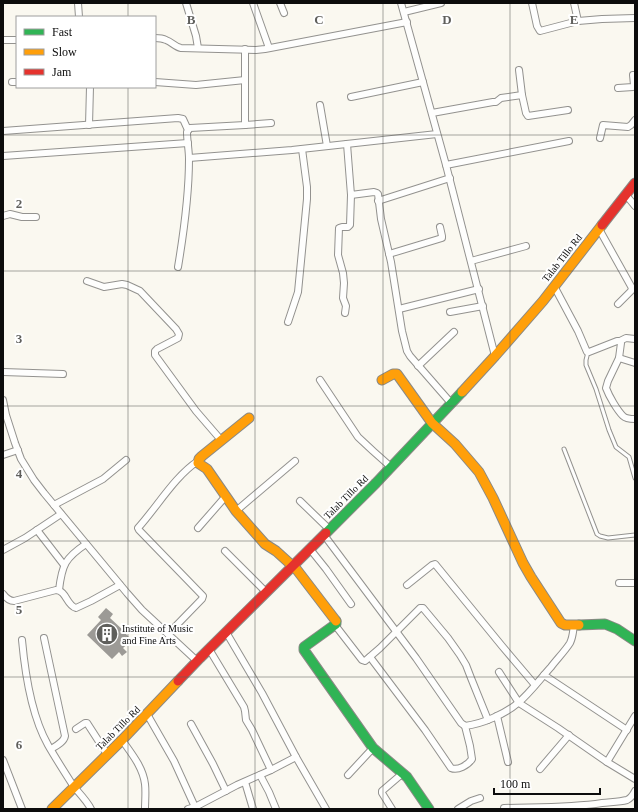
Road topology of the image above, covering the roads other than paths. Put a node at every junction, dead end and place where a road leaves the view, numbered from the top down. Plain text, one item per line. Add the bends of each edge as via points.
1 (78, 3) edge
2 (186, 3) edge
3 (253, 3) edge
4 (280, 3) edge
5 (402, 3) edge
6 (441, 3) edge
7 (532, 3) edge
8 (574, 3) edge
9 (404, 12) junction
10 (284, 13) dead end
11 (79, 16) edge
12 (635, 18) edge
13 (406, 22) junction
14 (578, 22) junction
15 (156, 38) edge
16 (3, 40) edge
17 (16, 40) edge
18 (198, 48) junction
19 (270, 48) junction
20 (245, 50) junction
21 (518, 70) dead end
22 (635, 75) edge
23 (245, 80) junction
24 (156, 82) edge
25 (423, 82) junction
26 (90, 88) edge
27 (618, 88) dead end
28 (522, 95) junction
29 (351, 97) dead end
30 (320, 105) dead end
31 (568, 110) dead end
32 (432, 113) junction
33 (635, 120) edge
34 (271, 123) dead end
35 (89, 125) junction
36 (245, 125) junction
37 (188, 130) junction
38 (3, 131) edge
39 (437, 134) junction
40 (600, 138) dead end
41 (569, 141) dead end
42 (188, 142) junction
43 (347, 144) junction
44 (327, 146) junction
45 (302, 149) junction
46 (3, 156) edge
47 (189, 158) junction
48 (446, 165) junction
49 (450, 178) junction
50 (635, 183) edge
51 (351, 195) junction
52 (626, 195) junction
53 (378, 201) junction
54 (635, 206) edge
55 (3, 216) edge
56 (36, 217) dead end
57 (440, 227) dead end
58 (599, 229) junction
59 (526, 246) dead end
60 (389, 254) junction
61 (471, 261) junction
62 (178, 267) dead end
63 (87, 281) dead end
64 (554, 286) junction
65 (479, 289) junction
66 (618, 304) dead end
67 (483, 306) junction
68 (399, 309) junction
69 (450, 312) dead end
70 (345, 313) dead end
71 (288, 322) dead end
72 (454, 332) dead end
73 (635, 339) edge
74 (620, 341) junction
75 (588, 352) junction
76 (496, 356) junction
77 (619, 358) junction
78 (635, 363) edge
79 (418, 366) junction
80 (3, 372) edge
81 (63, 374) dead end
82 (320, 380) dead end
83 (382, 380) dead end
84 (3, 400) edge
85 (451, 403) junction
86 (249, 418) dead end
87 (635, 420) edge
88 (432, 423) junction
89 (221, 440) junction
90 (564, 449) dead end
91 (18, 450) junction
92 (3, 455) edge
93 (126, 460) dead end
94 (198, 461) junction
95 (295, 461) dead end
96 (391, 467) junction
97 (635, 478) edge
98 (226, 496) junction
99 (300, 501) dead end
100 (54, 505) junction
101 (236, 511) junction
102 (61, 514) junction
103 (198, 528) dead end
104 (37, 530) junction
105 (326, 532) junction
106 (635, 535) edge
107 (86, 544) junction
108 (310, 549) junction
109 (3, 550) edge
110 (225, 551) dead end
111 (64, 565) junction
112 (293, 566) junction
113 (619, 583) dead end
114 (635, 583) edge
115 (120, 585) junction
116 (407, 585) dead end
117 (58, 590) junction
118 (266, 592) junction
119 (3, 594) edge
120 (351, 604) dead end
121 (335, 625) junction
122 (573, 631) junction
123 (226, 632) junction
124 (396, 632) junction
125 (168, 634) junction
126 (44, 638) dead end
127 (22, 640) dead end
128 (635, 641) edge
129 (209, 649) junction
130 (370, 658) junction
131 (197, 661) junction
132 (499, 672) dead end
133 (544, 674) junction
134 (535, 685) junction
135 (519, 703) junction
136 (147, 714) junction
137 (497, 716) junction
138 (635, 716) edge
139 (488, 720) junction
140 (191, 724) dead end
141 (465, 726) junction
142 (76, 729) dead end
143 (626, 730) junction
144 (569, 735) junction
145 (122, 740) junction
146 (373, 748) junction
147 (51, 749) junction
148 (107, 754) junction
149 (296, 756) junction
150 (3, 760) edge
151 (508, 762) dead end
152 (608, 762) junction
153 (540, 769) dead end
154 (271, 770) junction
155 (403, 773) junction
156 (260, 775) junction
157 (348, 775) dead end
158 (635, 779) edge
159 (244, 782) junction
160 (74, 786) junction
161 (226, 791) junction
162 (635, 791) edge
163 (480, 798) dead end
164 (192, 808) edge
165 (504, 808) dead end
166 (22, 809) edge
167 (52, 809) edge
168 (91, 809) edge
169 (145, 809) edge
170 (253, 809) edge
171 (276, 809) edge
172 (326, 809) edge
173 (392, 809) edge
174 (429, 809) edge
175 (458, 809) edge

1 - 11 street
2 - 18 street
3 - 19 street
4 - 10 street
5 - 9 street
6 - 9 street
7 - 14 street via 540,31
8 - 14 street
9 - 13 street
12 - 14 street via 602,18
13 - 19 street
13 - 25 street
15 - 18 street via 167,40 178,47
16 - 17 street
18 - 20 street
19 - 20 street
20 - 23 street
21 - 28 street
22 - 27 street via 633,87
23 - 24 street via 196,84
23 - 36 street
25 - 29 street
25 - 32 street
26 - 35 street
28 - 31 street via 528,116
28 - 32 street
30 - 44 street
32 - 39 street
33 - 40 street via 628,127 603,125
34 - 36 street
35 - 37 street via 181,118
35 - 38 street
36 - 37 street
37 - 42 street
39 - 43 street
39 - 48 street
41 - 48 street
42 - 46 street
42 - 47 street
43 - 44 street
43 - 51 street
44 - 45 street
45 - 47 street
45 - 71 street via 307,199 298,292
47 - 62 street via 187,202
48 - 49 street
49 - 53 street
49 - 61 street
50 - 52 street, Talab Tillo Rd
51 - 53 street via 375,192 378,194
51 - 70 street via 350,225 339,228 338,256 343,273
52 - 54 street
52 - 58 street, Talab Tillo Rd
53 - 60 street
55 - 56 street via 10,214
57 - 60 street via 442,238
58 - 64 street, Talab Tillo Rd
58 - 66 street via 632,288
59 - 61 street
60 - 68 street
61 - 65 street
63 - 89 street via 104,287 128,285 140,291 179,332 178,338 157,349 155,355 196,412
64 - 75 street
64 - 76 street, Talab Tillo Rd
65 - 67 street
65 - 68 street
67 - 69 street
67 - 76 street
68 - 79 street via 407,351
72 - 79 street
73 - 74 street via 626,338
74 - 75 street
74 - 77 street
75 - 97 lane via 586,365 609,430 616,447 629,457
76 - 85 street, Talab Tillo Rd
77 - 78 street
77 - 87 street via 606,388 622,415
79 - 85 street
80 - 81 street
82 - 96 street via 358,437
83 - 88 street via 397,374
84 - 91 street
85 - 88 street, Talab Tillo Rd
86 - 89 street
88 - 96 street, Talab Tillo Rd
88 - 122 street via 455,444 479,472 524,564 556,616 562,624
89 - 94 street
90 - 106 lane via 597,534 608,538
91 - 92 street
91 - 100 street via 34,480
93 - 100 street via 103,479
94 - 98 street
94 - 125 street via 180,476 138,528 203,596
95 - 101 street
96 - 105 street, Talab Tillo Rd
98 - 101 street
98 - 103 street
99 - 105 street
100 - 102 street
101 - 112 street via 265,544
102 - 104 street
102 - 107 street
104 - 109 street
104 - 111 street
105 - 108 street, Talab Tillo Rd
105 - 124 street
107 - 111 street
107 - 115 street
108 - 112 street, Talab Tillo Rd
108 - 120 street
110 - 118 street
111 - 117 street
112 - 118 street, Talab Tillo Rd
112 - 121 street via 335,620
113 - 114 street
115 - 117 street via 76,608 71,606
115 - 125 street
116 - 134 street via 436,564
117 - 119 street via 14,601 8,600
118 - 123 street, Talab Tillo Rd
121 - 130 street via 362,660
121 - 146 street via 304,647 304,650
122 - 128 street via 605,624
122 - 133 street via 570,643
123 - 129 street, Talab Tillo Rd
123 - 149 street
124 - 130 street
124 - 139 street via 420,608 425,609 466,665
124 - 141 street
125 - 131 street
126 - 147 street via 65,734 65,738
127 - 147 street via 26,676 34,708 42,733
129 - 131 street, Talab Tillo Rd
129 - 154 street via 244,707 246,720
130 - 141 street via 455,770 472,759
131 - 136 street, Talab Tillo Rd
132 - 135 street
133 - 134 street
133 - 143 street
134 - 135 street
135 - 137 street
135 - 144 street
136 - 145 street, Talab Tillo Rd
136 - 164 street via 174,761
137 - 139 street
137 - 151 street
138 - 143 street
139 - 141 street
140 - 161 street
142 - 148 street via 87,723
143 - 152 street
144 - 152 street
144 - 153 street
145 - 148 street, Talab Tillo Rd
145 - 169 street via 144,777
146 - 155 street
146 - 157 street
147 - 160 street
148 - 160 street, Talab Tillo Rd
149 - 154 street
149 - 172 street
150 - 166 street
152 - 158 street
154 - 156 street
155 - 173 street via 382,791
155 - 174 street
156 - 159 street
156 - 171 street
159 - 161 street
159 - 170 street
160 - 167 street, Talab Tillo Rd
160 - 168 street
161 - 164 street
162 - 165 street via 631,797 622,801 566,807
163 - 175 street

